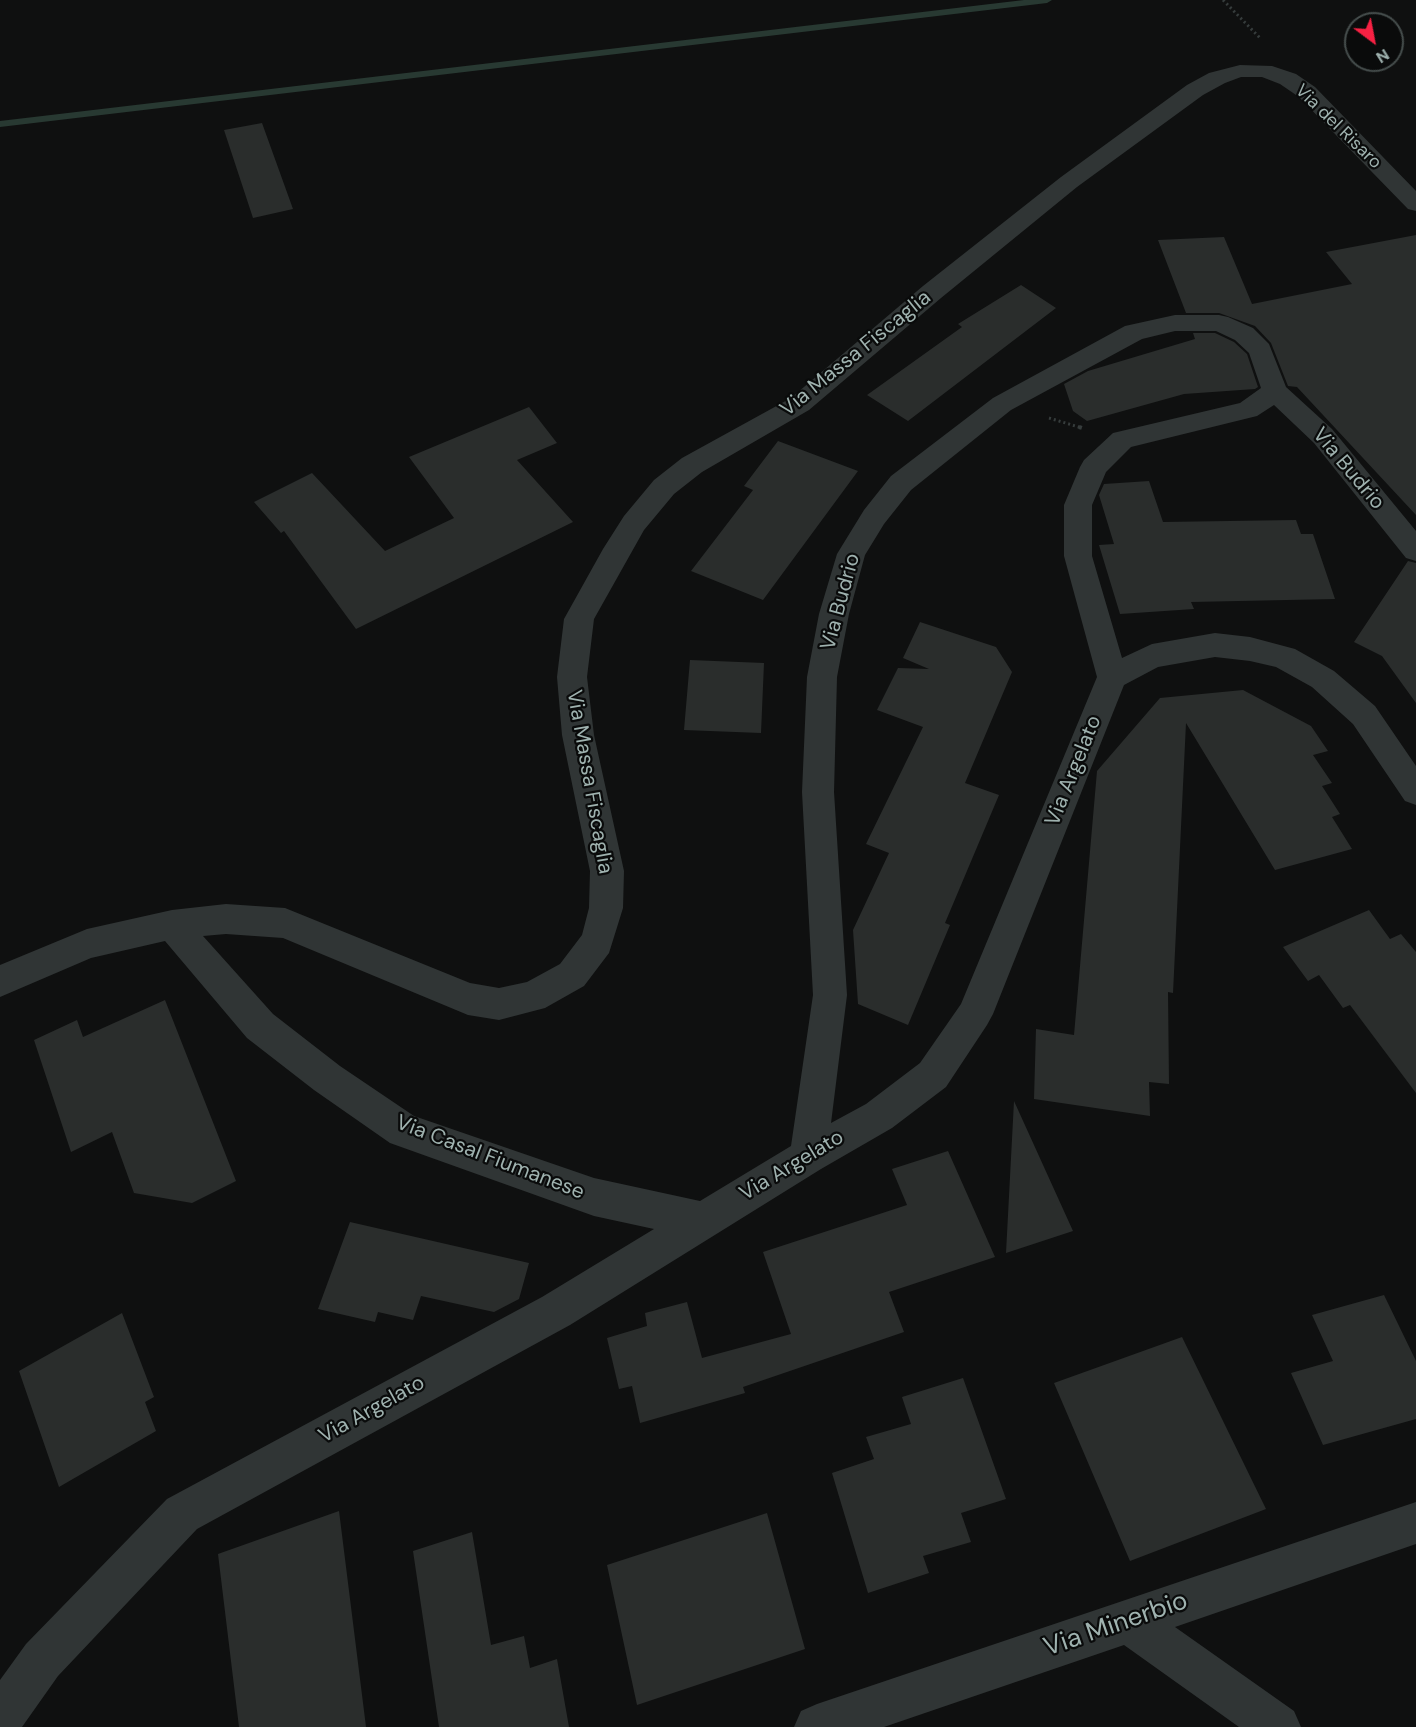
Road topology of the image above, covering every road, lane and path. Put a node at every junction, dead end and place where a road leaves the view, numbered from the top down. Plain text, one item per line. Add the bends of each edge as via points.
1 (1223, 0) edge
2 (1264, 71) junction
3 (1416, 204) edge
4 (1275, 391) junction
5 (1002, 404) junction
6 (1122, 440) junction
7 (1416, 551) edge
8 (1113, 676) junction
9 (1416, 792) edge
10 (172, 925) junction
11 (0, 981) edge
12 (808, 1156) junction
13 (702, 1220) junction
14 (1416, 1522) edge
15 (1128, 1621) junction
16 (0, 1719) edge
17 (817, 1727) edge
18 (1278, 1727) edge

1 - 2 path via 1265,44
2 - 3 street, Via del Risaro via 1288,79 1307,92
2 - 10 street, Via Massa Fiscaglia via 1240,71 1217,78 1186,97 1069,182 800,404 692,465 664,487 634,523 579,619 572,677 578,735 607,871 606,908 597,942 572,975 533,997 499,1004 468,999 285,923 226,919
4 - 5 street, Via Budrio via 1260,350 1244,334 1219,323 1175,323 1134,332
4 - 6 street via 1248,410
4 - 7 street, Via Budrio via 1323,436
5 - 6 path
5 - 12 street, Via Budrio via 901,483 850,554 834,614 822,677 818,792 830,995
6 - 8 street via 1094,467 1078,505 1078,556
8 - 9 street via 1152,656 1215,645 1284,657 1323,679 1364,715
8 - 12 street, Via Argelato via 975,1014 933,1075 879,1116
10 - 11 street, Via Massa Fiscaglia via 87,944
10 - 13 street, Via Casal Fiumanese via 260,1026 403,1130 594,1197
12 - 13 street, Via Argelato
13 - 16 street, Via Argelato via 556,1311 182,1514 42,1660
14 - 15 street, Via Minerbio
15 - 17 street, Via Minerbio
15 - 18 street

